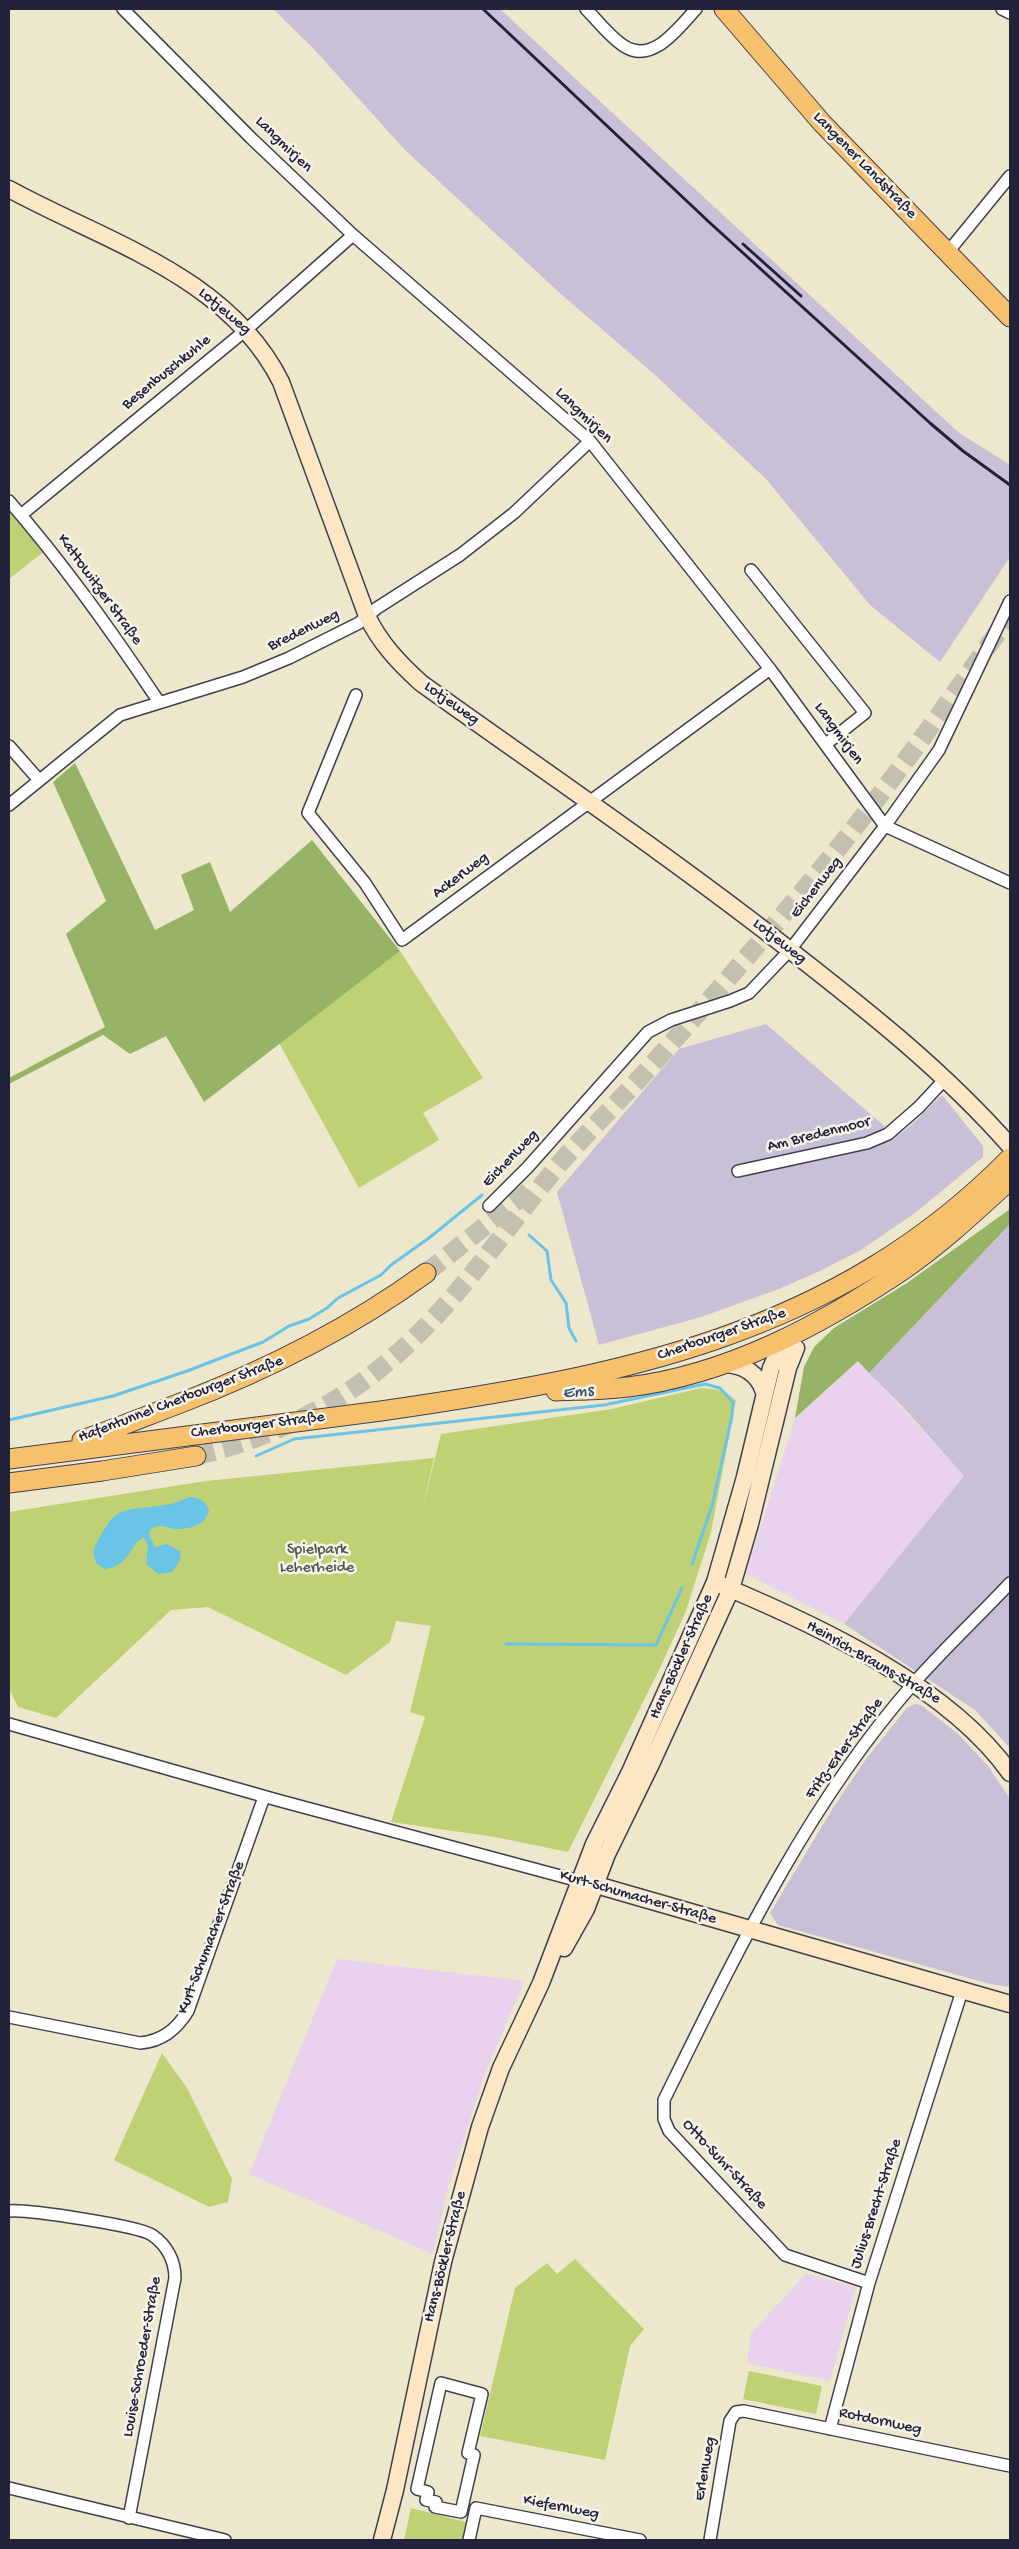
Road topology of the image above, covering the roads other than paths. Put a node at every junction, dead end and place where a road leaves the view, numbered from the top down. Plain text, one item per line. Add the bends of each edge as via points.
1 (123, 9) edge
2 (586, 9) edge
3 (696, 9) edge
4 (724, 9) edge
5 (1002, 9) edge
6 (1010, 13) edge
7 (1010, 176) edge
8 (9, 189) edge
9 (353, 235) junction
10 (948, 252) junction
11 (1010, 316) edge
12 (247, 329) junction
13 (590, 441) junction
14 (9, 501) edge
15 (21, 514) junction
16 (751, 570) dead end
17 (1010, 601) edge
18 (367, 616) junction
19 (770, 668) junction
20 (356, 695) dead end
21 (159, 702) junction
22 (826, 744) junction
23 (9, 746) edge
24 (39, 780) junction
25 (589, 800) junction
26 (9, 805) edge
27 (885, 826) junction
28 (1010, 883) edge
29 (790, 950) junction
30 (945, 1079) junction
31 (1010, 1146) edge
32 (1010, 1158) edge
33 (738, 1171) dead end
34 (1010, 1180) edge
35 (1001, 1194) edge
36 (488, 1206) dead end
37 (426, 1273) tunnel mouth
38 (813, 1301) junction
39 (825, 1317) junction
40 (766, 1322) junction
41 (785, 1338) junction
42 (792, 1356) junction
43 (725, 1364) junction
44 (764, 1392) junction
45 (507, 1393) junction
46 (33, 1455) junction
47 (196, 1456) tunnel mouth
48 (9, 1459) edge
49 (9, 1483) edge
50 (715, 1582) junction
51 (1010, 1584) edge
52 (731, 1589) junction
53 (913, 1684) junction
54 (9, 1727) edge
55 (1010, 1773) edge
56 (264, 1797) junction
57 (587, 1883) junction
58 (749, 1929) junction
59 (962, 1992) junction
60 (1010, 2004) edge
61 (9, 2017) edge
62 (9, 2211) edge
63 (869, 2283) junction
64 (471, 2391) joint
65 (744, 2411) joint
66 (830, 2428) junction
67 (1010, 2466) edge
68 (9, 2488) edge
69 (129, 2518) junction
70 (225, 2540) edge
71 (382, 2540) edge
72 (469, 2540) edge
73 (640, 2540) edge
74 (710, 2540) edge

1 - 9 street, Langmirjen
2 - 3 street via 626,48 639,50 662,44
4 - 10 main road, Langener Landstraße via 822,123
5 - 6 street
7 - 10 street
8 - 12 street, Lotjeweg via 155,261 223,308
9 - 12 street, Besenbuschkuhle
9 - 13 street, Langmirjen
10 - 11 main road, Langener Landstraße
12 - 15 street, Besenbuschkuhle
12 - 18 street, Lotjeweg via 281,382
13 - 18 street, Bredenweg via 514,513 460,555
13 - 19 street, Langmirjen
14 - 15 street, Kattowitzer Straße
15 - 21 street, Kattowitzer Straße via 103,620
16 - 22 street via 864,713
17 - 27 street, Eichenweg via 938,750
18 - 21 street, Bredenweg via 324,641 265,668 226,684
18 - 25 street, Lotjeweg via 381,642 421,683
19 - 22 street, Langmirjen
19 - 25 street, Ackerweg
20 - 25 street, Ackerweg via 308,813 365,883 402,940
21 - 24 street, Bredenweg via 120,715
22 - 27 street, Langmirjen
23 - 24 street
24 - 26 street, Bredenweg
25 - 29 street, Lotjeweg
27 - 28 street, Langmirjen
27 - 29 street, Eichenweg
29 - 30 street, Lotjeweg via 878,1018
29 - 36 street, Eichenweg via 749,993 671,1020 648,1032 528,1167
30 - 31 street, Lotjeweg
30 - 33 street, Am Bredenmoor via 888,1134 867,1144
32 - 38 main road, Cherbourger Straße via 960,1204 900,1250
34 - 35 main road, Cherbourger Straße
35 - 39 main road, Cherbourger Straße via 904,1269
37 - 46 main road, Hafentunnel Cherbourger Straße via 363,1316 268,1368 113,1430
38 - 40 main road, Cherbourger Straße
38 - 41 main road via 797,1316
39 - 41 main road, Cherbourger Straße
39 - 42 street, Hans-Böckler-Straße via 809,1329
40 - 41 main road via 780,1330
40 - 45 main road, Cherbourger Straße via 668,1354
41 - 42 street
41 - 43 main road, Cherbourger Straße
41 - 44 street, Hans-Böckler-Straße
42 - 52 street, Hans-Böckler-Straße
43 - 44 street via 744,1367 752,1372 762,1383
43 - 45 main road, Cherbourger Straße via 627,1388
44 - 50 street, Hans-Böckler-Straße
45 - 46 main road, Cherbourger Straße
46 - 48 main road, Cherbourger Straße
47 - 49 main road
50 - 52 street, Heinrich-Brauns-Straße
50 - 57 street, Hans-Böckler-Straße via 594,1844
51 - 53 street, Fritz-Erler-Straße
52 - 53 street, Heinrich-Brauns-Straße via 847,1644
52 - 57 street, Hans-Böckler-Straße via 607,1854
53 - 55 street, Heinrich-Brauns-Straße via 948,1707 987,1743
53 - 58 street, Fritz-Erler-Straße via 822,1807
54 - 56 street, Kurt-Schumacher-Straße
56 - 57 street, Kurt-Schumacher-Straße
56 - 61 street, Kurt-Schumacher-Straße via 188,2011 168,2034 152,2042 140,2043
57 - 58 street, Kurt-Schumacher-Straße
57 - 71 street, Hans-Böckler-Straße via 576,1895 541,1983 501,2068 462,2188
58 - 59 street, Kurt-Schumacher-Straße
58 - 63 street, Otto-Suhr-Straße via 664,2100 664,2119 669,2132 785,2255
59 - 60 street, Kurt-Schumacher-Straße
59 - 63 street, Julius-Brecht-Straße
62 - 69 street, Louise-Schroeder-Straße via 138,2228 161,2242 175,2266
63 - 66 street, Julius-Brecht-Straße
64 - 64 street via 482,2394 468,2453 474,2455 461,2512 435,2507 436,2502 426,2500 428,2492 417,2489 441,2383
65 - 66 street, Rotdornweg
65 - 74 street, Erlenweg via 736,2412 730,2421
66 - 67 street, Rotdornweg
68 - 69 street
69 - 70 street
72 - 73 street, Kiefernweg via 476,2508

